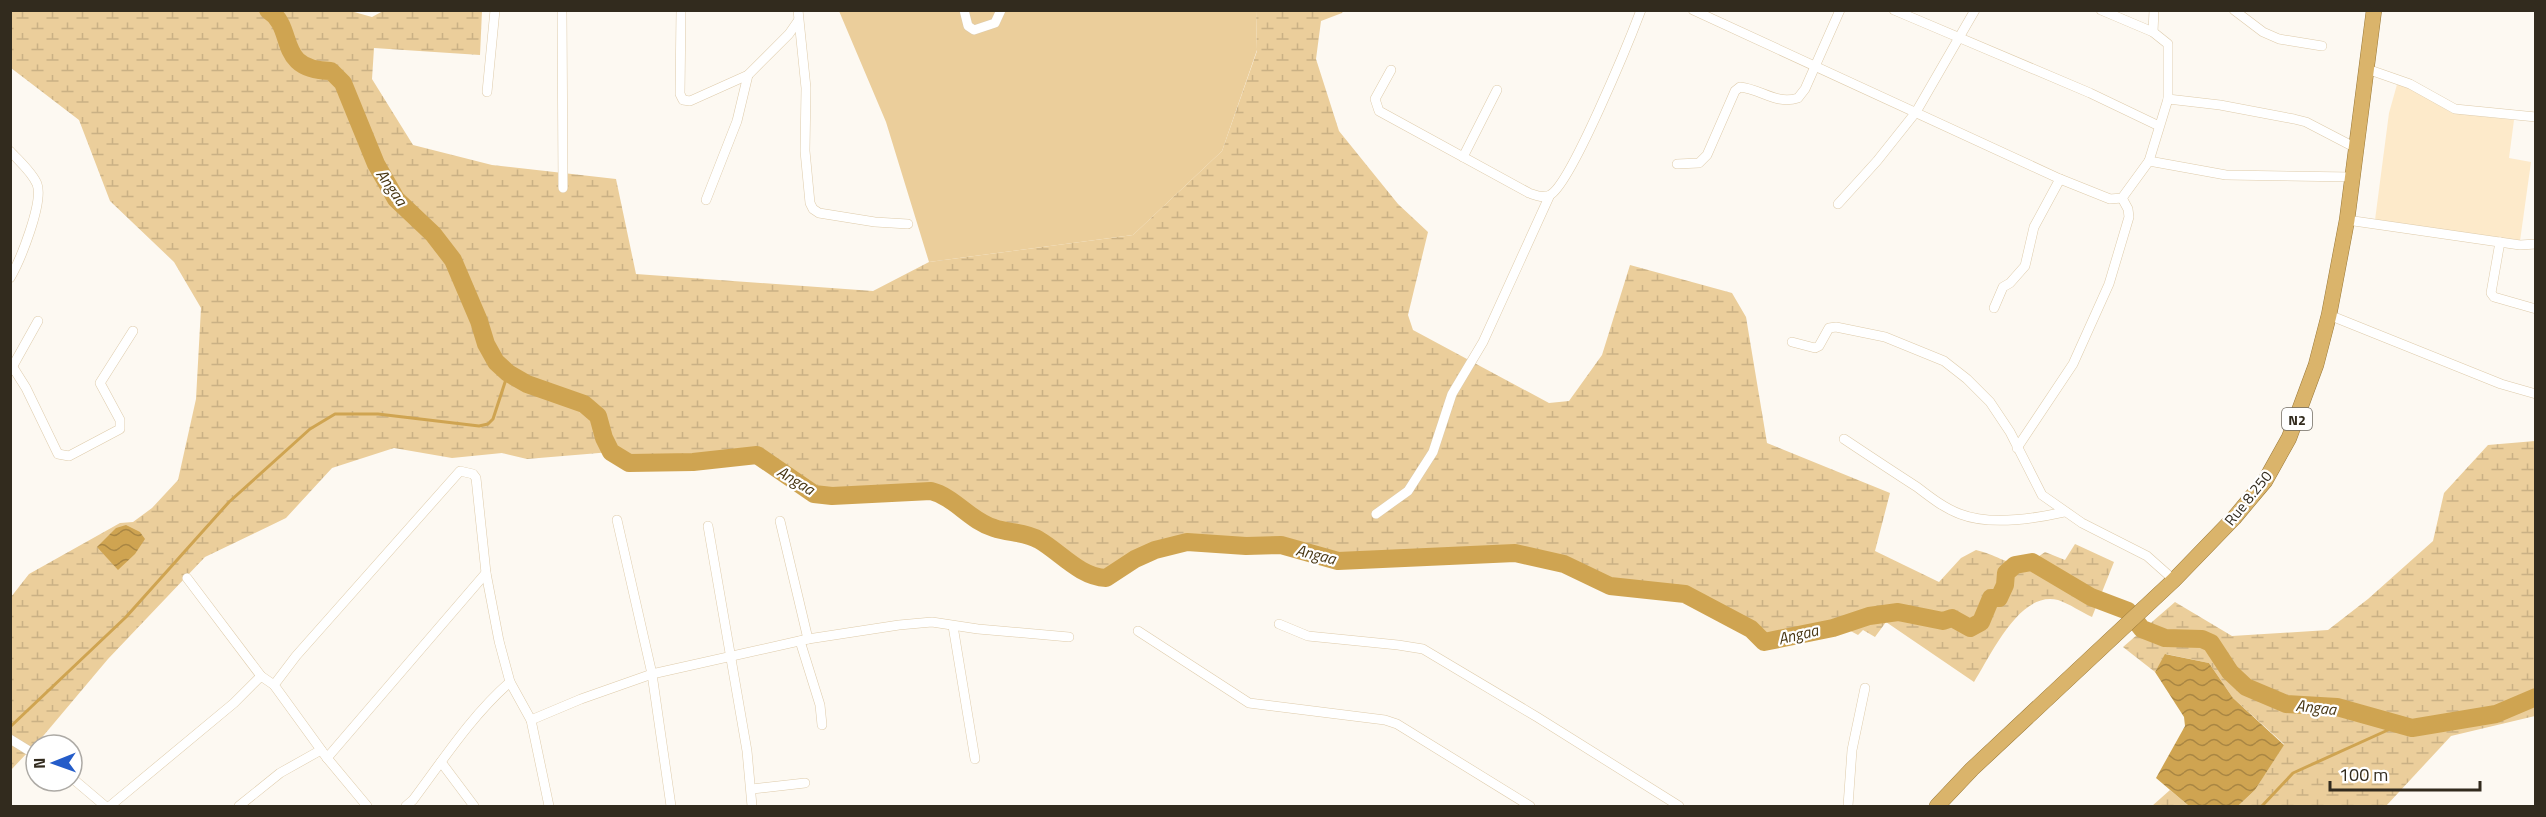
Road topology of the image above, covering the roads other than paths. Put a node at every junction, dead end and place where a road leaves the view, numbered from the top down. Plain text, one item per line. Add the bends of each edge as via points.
1 (495, 10) edge
2 (562, 10) edge
3 (681, 10) edge
4 (798, 10) edge
5 (964, 10) edge
6 (1001, 10) edge
7 (1641, 10) edge
8 (1693, 10) edge
9 (1840, 10) edge
10 (1894, 10) edge
11 (1975, 10) edge
12 (2101, 10) edge
13 (2154, 10) edge
14 (2235, 10) edge
15 (2374, 10) edge
16 (798, 21) junction
17 (2153, 32) junction
18 (1959, 38) junction
19 (2322, 46) dead end
20 (1815, 65) junction
21 (2367, 69) junction
22 (1391, 70) dead end
23 (748, 75) junction
24 (1497, 90) dead end
25 (487, 92) dead end
26 (2168, 99) junction
27 (1916, 112) junction
28 (2535, 117) edge
29 (2159, 126) junction
30 (2356, 148) junction
31 (10, 151) edge
32 (1463, 158) junction
33 (2149, 161) junction
34 (1677, 164) dead end
35 (2352, 177) junction
36 (2060, 179) junction
37 (562, 188) dead end
38 (1548, 197) junction
39 (2122, 198) junction
40 (706, 200) dead end
41 (1838, 204) dead end
42 (2347, 220) junction
43 (908, 224) dead end
44 (2500, 242) junction
45 (2535, 244) edge
46 (10, 278) edge
47 (1994, 308) dead end
48 (2535, 309) edge
49 (2329, 315) junction
50 (38, 321) dead end
51 (133, 331) dead end
52 (1792, 342) dead end
53 (12, 370) edge
54 (2535, 394) edge
55 (1844, 439) dead end
56 (2017, 448) junction
57 (2064, 512) junction
58 (1376, 514) dead end
59 (617, 520) dead end
60 (780, 521) dead end
61 (708, 526) dead end
62 (486, 573) junction
63 (187, 578) dead end
64 (2174, 580) junction
65 (1279, 624) dead end
66 (953, 626) junction
67 (1138, 631) dead end
68 (1069, 637) dead end
69 (804, 640) junction
70 (730, 657) junction
71 (652, 674) junction
72 (261, 676) junction
73 (510, 682) junction
74 (274, 685) junction
75 (1865, 688) dead end
76 (531, 720) junction
77 (822, 725) dead end
78 (10, 739) edge
79 (24, 748) edge
80 (324, 754) junction
81 (975, 759) dead end
82 (441, 762) junction
83 (805, 783) dead end
84 (84, 789) edge
85 (752, 789) junction
86 (105, 807) edge
87 (110, 807) edge
88 (239, 807) edge
89 (367, 807) edge
90 (406, 807) edge
91 (474, 807) edge
92 (549, 807) edge
93 (671, 807) edge
94 (752, 807) edge
95 (1530, 807) edge
96 (1679, 807) edge
97 (1848, 807) edge
98 (1937, 807) edge

1 - 25 street
2 - 37 street
3 - 23 street via 683,100 697,99
4 - 16 street
5 - 6 street via 968,26 974,30 995,23
7 - 38 street via 1620,66 1581,146 1556,191
8 - 20 street
9 - 20 street
10 - 18 street
11 - 18 street
12 - 17 street
13 - 17 street
14 - 19 street via 2279,39
15 - 21 highway, Rue 8.250 / N2
16 - 23 street
16 - 43 street via 806,88 805,151 813,209 874,222
17 - 26 street via 2168,44
18 - 27 street
18 - 29 street
20 - 27 street
20 - 34 street via 1798,98 1789,101 1740,87 1707,155 1699,163
21 - 28 street via 2410,84 2455,109
21 - 30 highway, Rue 8.250 / N2
22 - 32 street via 1375,99 1379,111
23 - 40 street via 737,121
24 - 32 street
26 - 29 street
26 - 30 street via 2300,120
27 - 36 street
27 - 41 street
29 - 33 street
30 - 35 highway, Rue 8.250 / N2
31 - 46 street via 34,178 39,198 20,261
32 - 38 street via 1528,193
33 - 35 street via 2226,175
33 - 39 street
35 - 42 highway, Rue 8.250 / N2
36 - 39 street via 2110,199
36 - 47 street via 2034,227 2025,266 2003,287
38 - 58 street via 1483,342 1452,394 1433,452 1408,491
39 - 56 street via 2129,217 2109,284 2073,364
42 - 44 street
42 - 49 highway, Rue 8.250 / N2
44 - 45 street
44 - 48 street via 2490,293
49 - 54 street
49 - 64 highway, Rue 8.250 / N2 via 2303,405 2265,481
50 - 53 street
51 - 53 street via 100,383 120,420 120,429 69,456 58,454 26,388
52 - 56 street via 1815,348 1830,328 1836,327 1886,337 1944,361 1990,402
55 - 57 street via 1960,514 2017,519
56 - 57 street via 2042,495
57 - 64 street via 2147,556
59 - 71 street
60 - 69 street
61 - 70 street
62 - 73 street
62 - 74 street via 478,483 473,474 460,471
62 - 80 street
63 - 72 street
64 - 98 highway, Rue 8.250 / N2 via 1972,769
65 - 96 street via 1308,636 1423,649
66 - 68 street
66 - 69 street via 921,621
66 - 81 street
67 - 95 street via 1249,703 1397,724
69 - 70 street
69 - 77 street
70 - 71 street
70 - 85 street
71 - 76 street
71 - 93 street
72 - 74 street
72 - 87 street
73 - 76 street
73 - 82 street
74 - 80 street
75 - 97 street via 1852,750
76 - 92 street
78 - 79 street
80 - 88 street via 280,772
80 - 89 street
82 - 90 street
82 - 91 street
83 - 85 street
84 - 86 street
85 - 94 street

